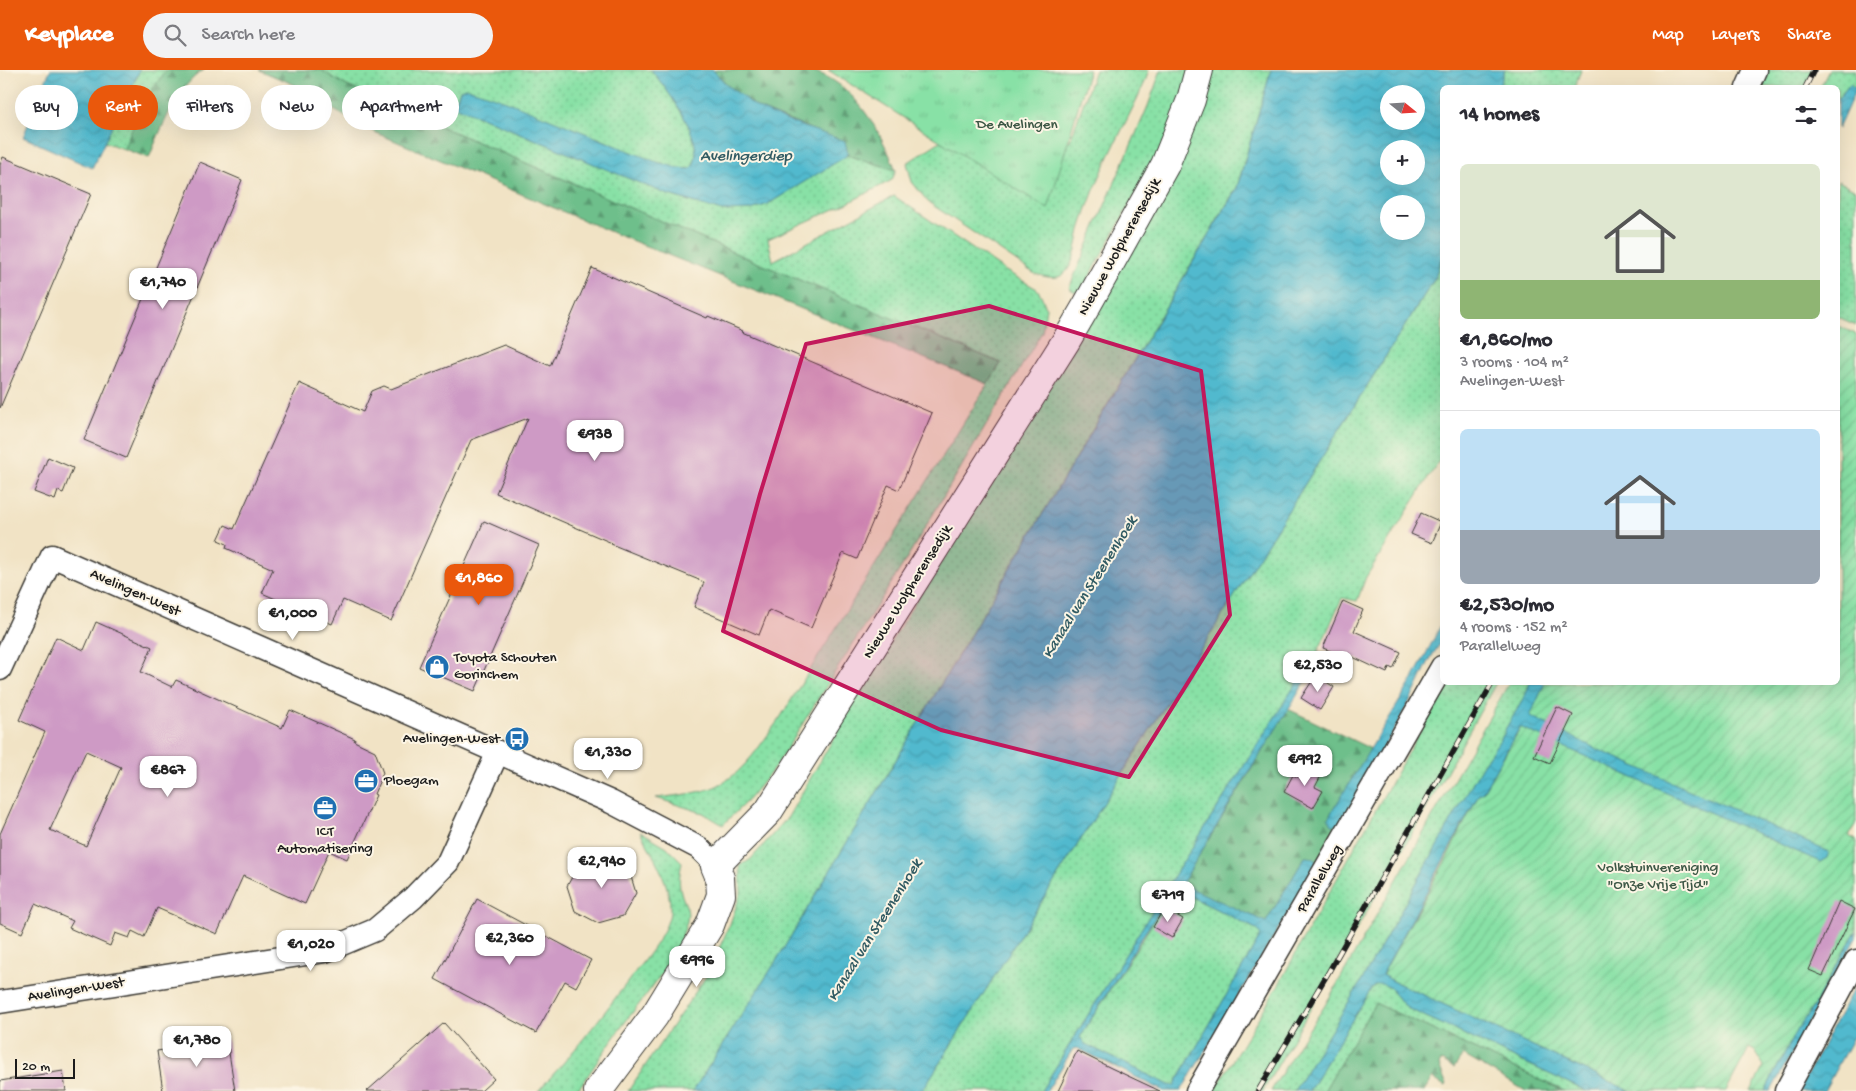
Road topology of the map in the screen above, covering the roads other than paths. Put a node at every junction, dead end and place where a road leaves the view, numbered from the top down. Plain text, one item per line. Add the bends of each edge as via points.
1 (1199, 70) edge
2 (1755, 70) edge
3 (1748, 85) edge
4 (0, 669) edge
5 (1440, 669) edge
6 (498, 752) junction
7 (707, 857) junction
8 (1856, 962) edge
9 (0, 1002) edge
10 (598, 1091) edge
11 (1197, 1091) edge
12 (1786, 1091) edge

1 - 7 street, Nieuwe Wolpherensedijk via 1191,100 1165,165 1066,341 768,812
2 - 3 street
4 - 6 street, Avelingen-West via 52,556
5 - 11 street, Parallelweg
6 - 7 street, Avelingen-West via 611,802
6 - 9 street, Avelingen-West via 448,862 375,930 325,951
7 - 10 street via 720,878 721,895 710,925 655,1015
8 - 12 street

